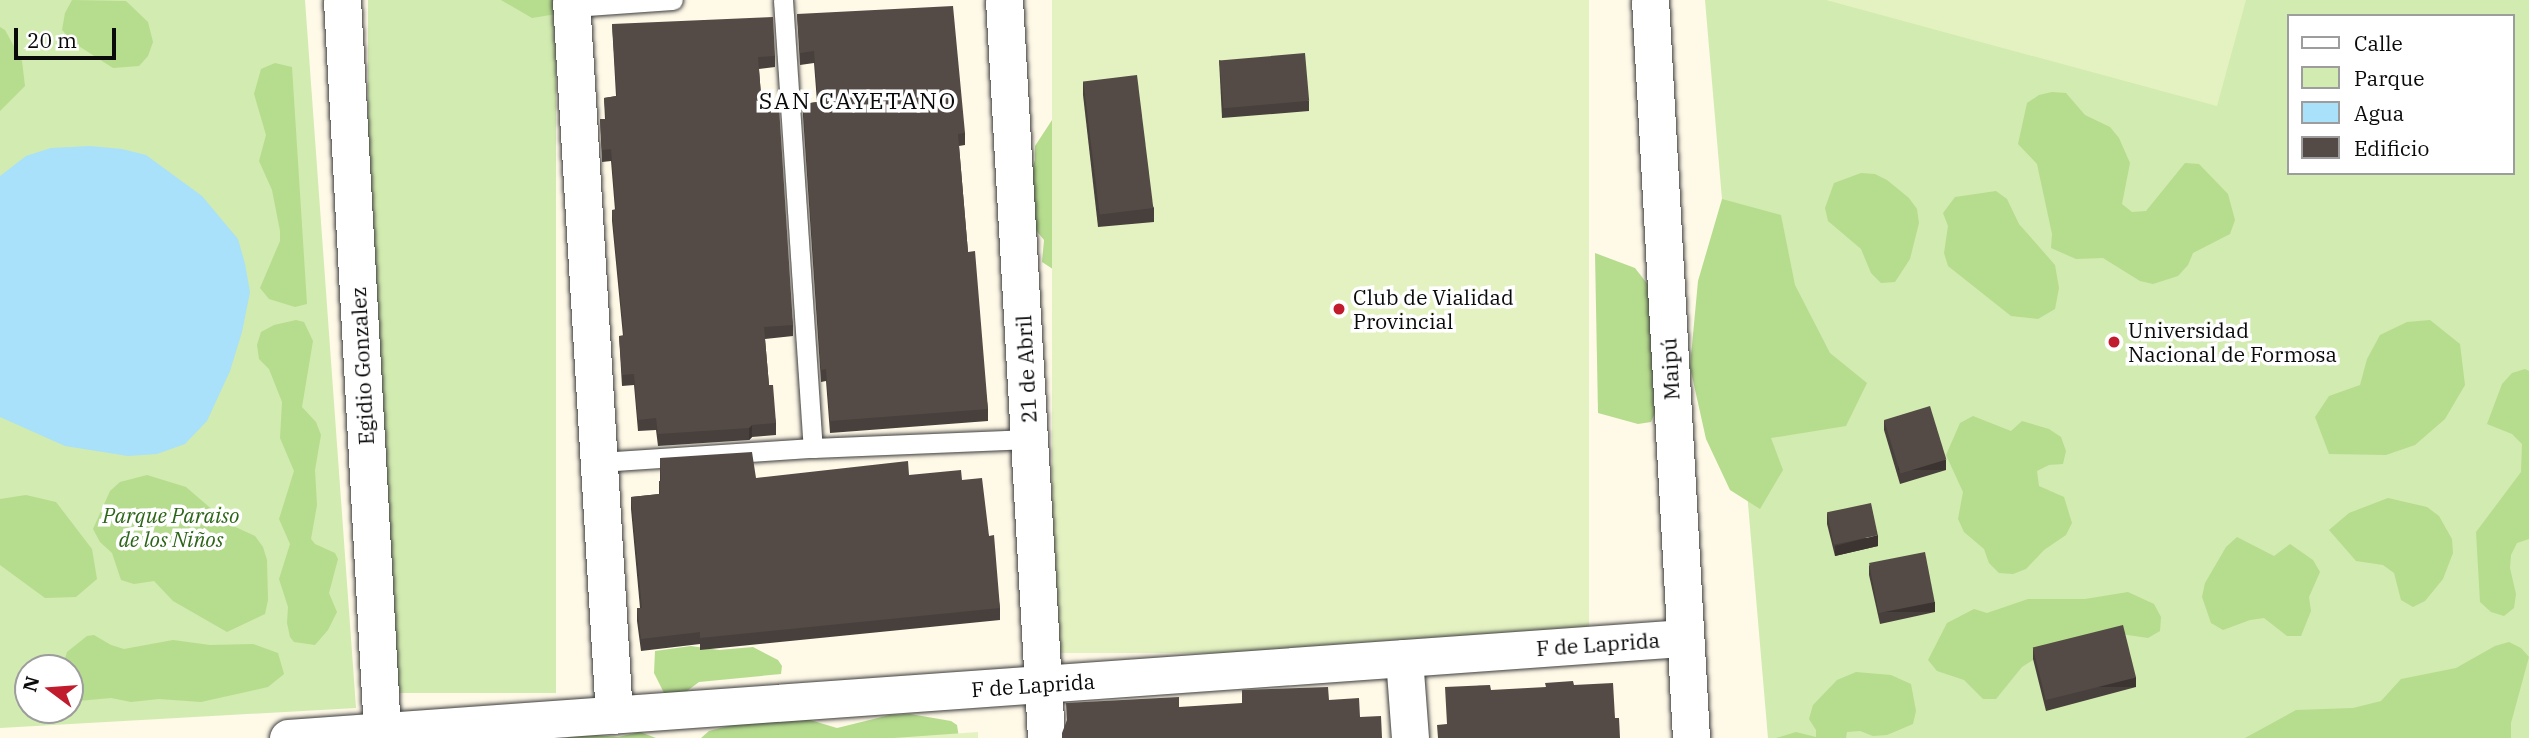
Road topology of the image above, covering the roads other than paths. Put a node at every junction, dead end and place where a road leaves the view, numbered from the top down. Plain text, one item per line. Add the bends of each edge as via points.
1 (342, 0) edge
2 (673, 0) edge
3 (783, 0) edge
4 (1004, 0) edge
5 (1650, 0) edge
6 (571, 3) edge
7 (1030, 439) junction
8 (813, 448) junction
9 (600, 462) junction
10 (1684, 638) junction
11 (1404, 658) junction
12 (1042, 684) junction
13 (614, 715) junction
14 (382, 731) junction
15 (288, 738) edge
16 (1046, 738) edge
17 (1410, 738) edge
18 (1691, 738) edge

1 - 14 street, Egidio Gonzalez
2 - 6 lane
3 - 8 lane
4 - 7 street, 21 de Abril
5 - 10 street, Maipú
6 - 9 street
7 - 8 lane
7 - 12 street, 21 de Abril
8 - 9 lane
9 - 13 street
10 - 11 street, F de Laprida
10 - 18 street, Maipú
11 - 12 street, F de Laprida
11 - 17 street
12 - 13 street, F de Laprida
12 - 16 street, 21 de Abril
13 - 14 street, F de Laprida
14 - 15 street, F de Laprida

